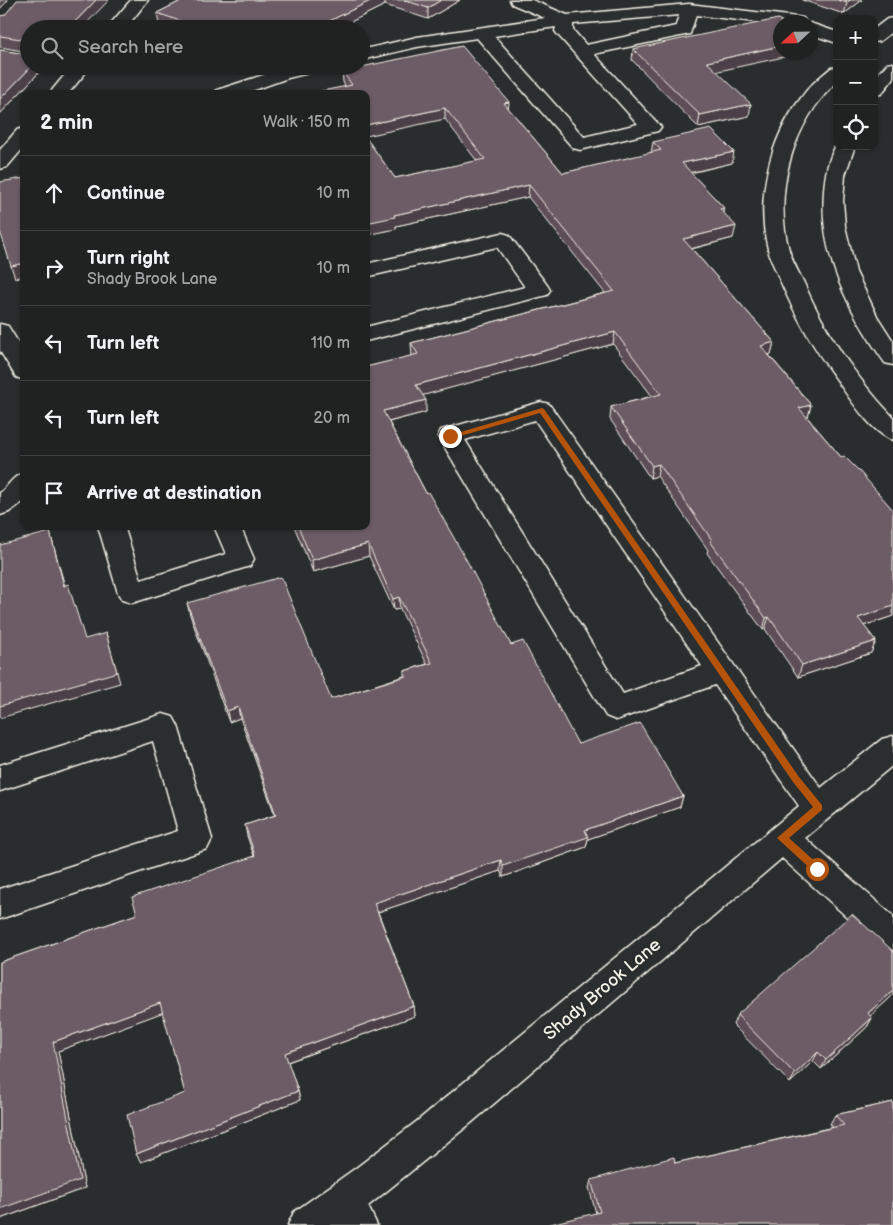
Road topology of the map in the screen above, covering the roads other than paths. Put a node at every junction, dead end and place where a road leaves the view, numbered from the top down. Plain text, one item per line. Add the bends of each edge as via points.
1 (140, 0) edge
2 (518, 0) edge
3 (587, 0) edge
4 (689, 9) junction
5 (773, 18) edge
6 (562, 19) junction
7 (123, 20) edge
8 (893, 23) edge
9 (818, 31) edge
10 (481, 32) junction
11 (878, 34) edge
12 (833, 37) edge
13 (582, 51) junction
14 (370, 53) edge
15 (878, 53) edge
16 (893, 58) edge
17 (893, 68) edge
18 (74, 75) edge
19 (279, 75) edge
20 (833, 76) edge
21 (878, 85) edge
22 (61, 90) edge
23 (236, 90) edge
24 (20, 139) edge
25 (844, 150) edge
26 (0, 163) edge
27 (20, 163) edge
28 (0, 170) edge
29 (370, 270) edge
30 (0, 331) edge
31 (370, 333) edge
32 (893, 358) edge
33 (20, 365) edge
34 (893, 432) edge
35 (20, 488) edge
36 (0, 506) edge
37 (111, 530) edge
38 (229, 530) edge
39 (721, 671) junction
40 (893, 748) edge
41 (0, 778) edge
42 (819, 808) junction
43 (782, 838) junction
44 (0, 904) edge
45 (893, 937) edge
46 (351, 1213) edge
47 (307, 1225) edge

1 - 7 street
2 - 6 street
3 - 6 street
4 - 5 street
4 - 6 street
4 - 13 street via 684,30
6 - 10 street
6 - 13 street via 564,30
8 - 11 street
9 - 12 street
10 - 13 street via 580,144 651,127
10 - 14 street
15 - 16 street
17 - 21 street
18 - 22 street
19 - 23 street
20 - 34 street via 805,104 790,132 779,164 773,204 778,248 801,305 831,356
24 - 26 street
25 - 32 street via 835,174 837,246 848,283 869,325
27 - 28 street
29 - 31 street via 502,238 539,290
30 - 33 street
35 - 36 street
37 - 38 street via 132,593 241,559
39 - 39 street via 542,410 450,436 616,708
39 - 42 street
40 - 42 street, Shady Brook Lane
41 - 44 street via 163,726 196,839
42 - 43 street, Shady Brook Lane
43 - 45 street
43 - 46 street, Shady Brook Lane via 447,1120
46 - 47 street, Shady Brook Lane

